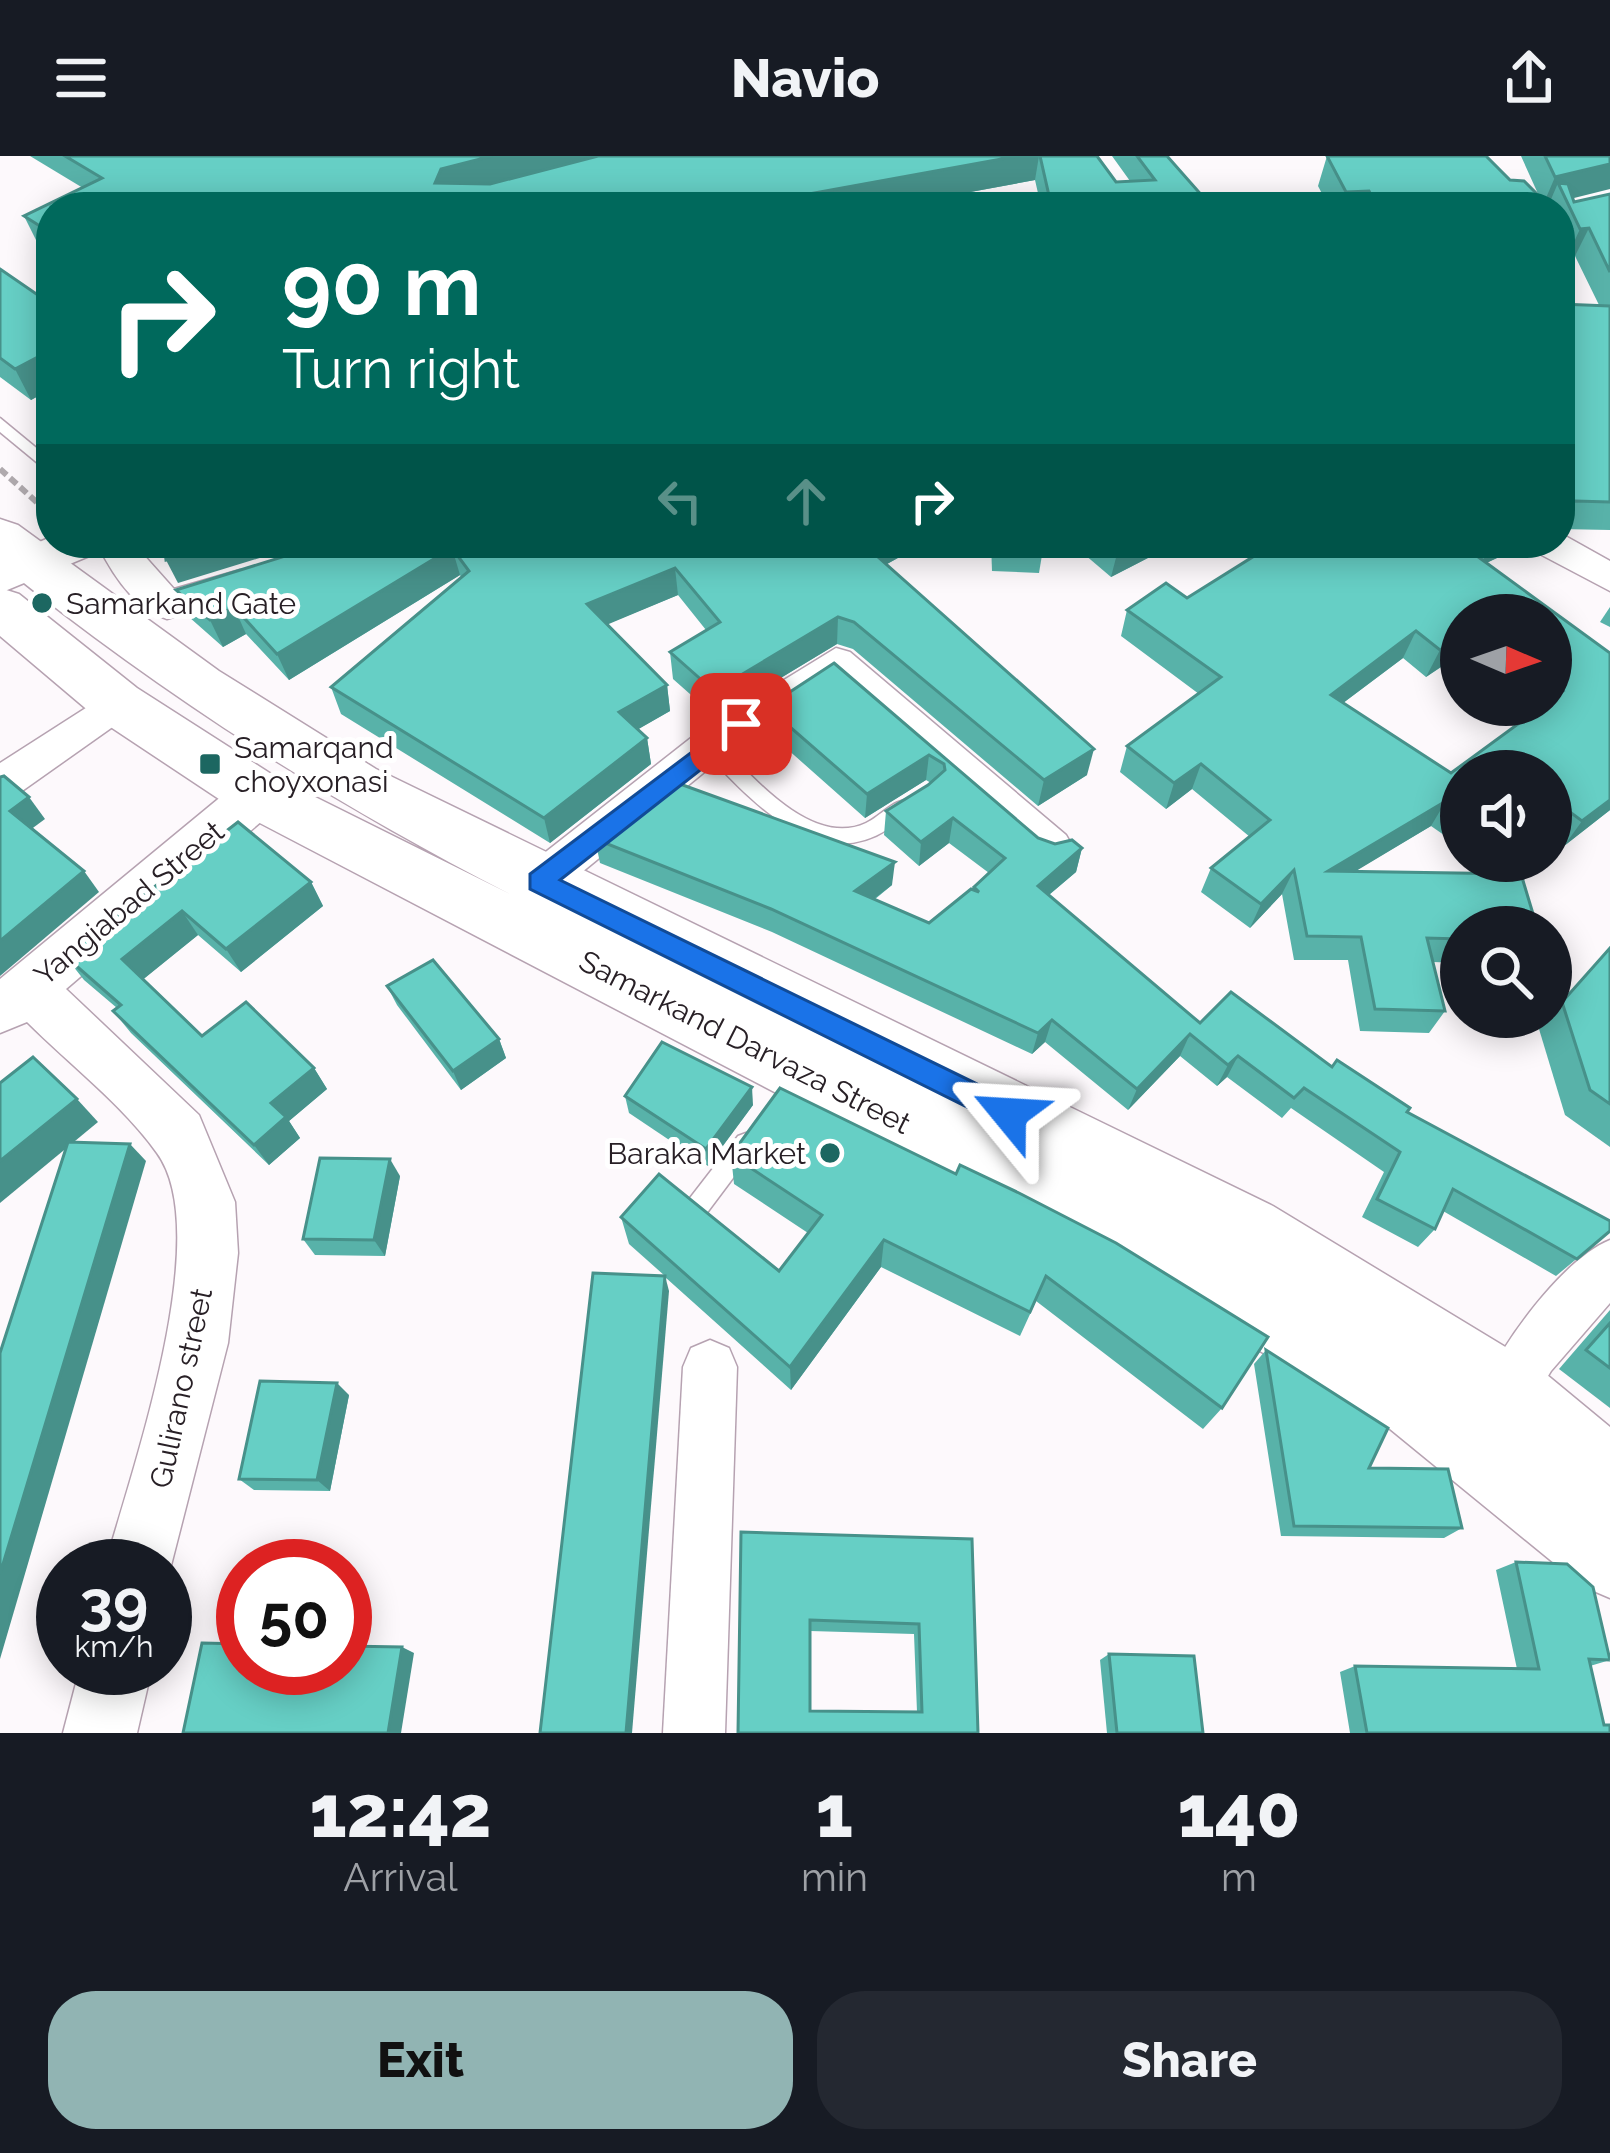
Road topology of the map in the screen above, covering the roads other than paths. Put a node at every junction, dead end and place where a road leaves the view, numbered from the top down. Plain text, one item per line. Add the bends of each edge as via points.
1 (0, 423) edge
2 (36, 455) edge
3 (27, 557) edge
4 (123, 558) edge
5 (1575, 558) edge
6 (284, 569) edge
7 (1610, 578) edge
8 (117, 703) junction
9 (710, 745) junction
10 (0, 785) edge
11 (928, 792) edge
12 (258, 795) junction
13 (1051, 847) edge
14 (539, 882) junction
15 (14, 1000) edge
16 (782, 1095) junction
17 (698, 1206) edge
18 (1610, 1265) edge
19 (710, 1367) dead end
20 (1508, 1392) junction
21 (1610, 1477) edge
22 (147, 1539) edge
23 (1610, 1558) edge
24 (109, 1695) edge
25 (100, 1733) edge
26 (694, 1733) edge

1 - 2 lane
3 - 8 main road, Samarkand Darvaza Street
3 - 14 main road, Samarkand Darvaza Street via 277,743
4 - 6 street via 167,605
5 - 7 street
8 - 10 street
8 - 12 main road, Samarkand Darvaza Street
9 - 11 lane via 780,814 825,834 862,834
9 - 13 street via 836,662
9 - 14 street
12 - 15 street, Yangiabad Street
12 - 16 main road, Samarkand Darvaza Street
14 - 20 main road, Samarkand Darvaza Street via 1247,1230
15 - 22 street, Gulirano street via 178,1134 206,1209 199,1321
16 - 17 lane
16 - 23 main road, Samarkand Darvaza Street via 1220,1286 1417,1402
18 - 20 street via 1532,1352
19 - 26 street
20 - 21 main road, Samarkand Darvaza Street
24 - 25 street

